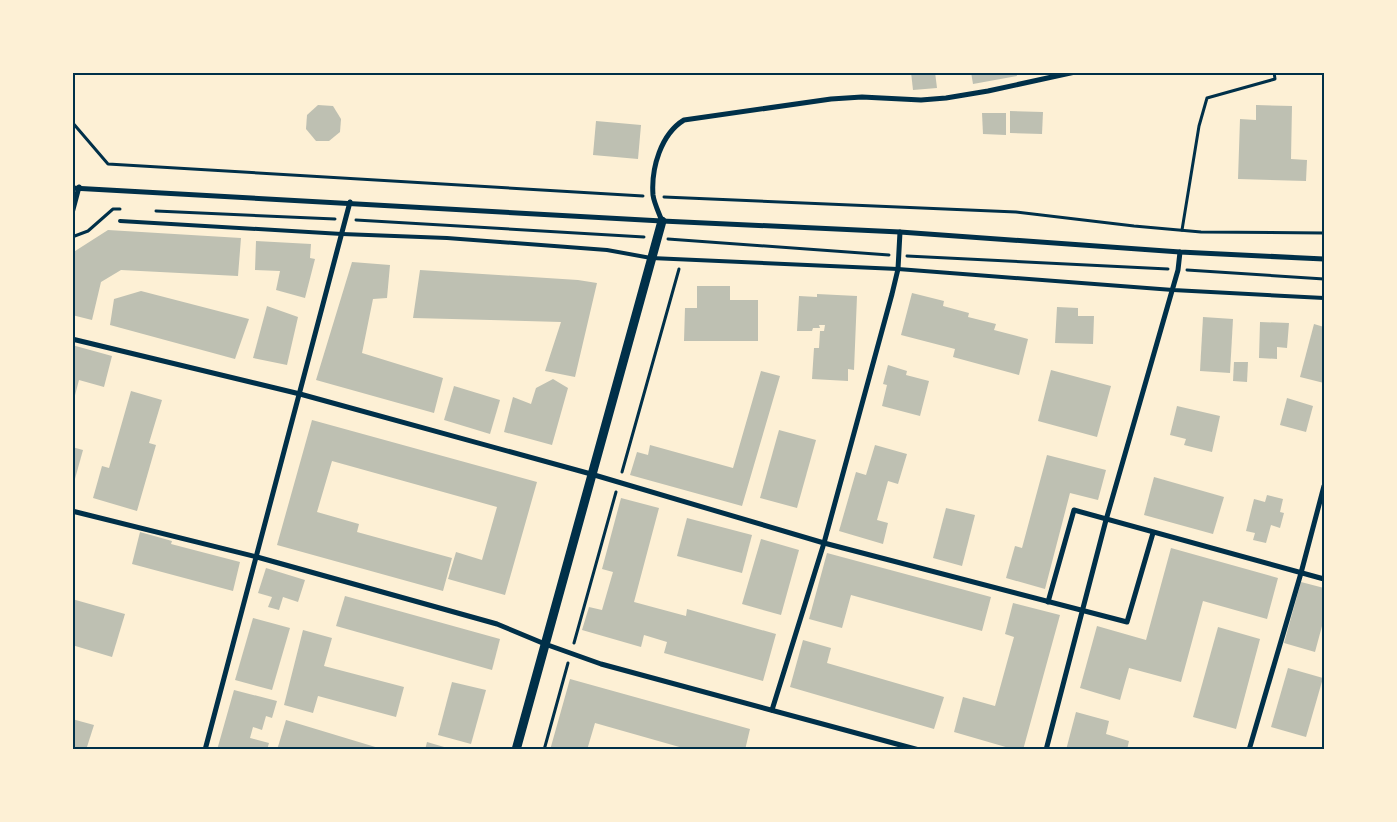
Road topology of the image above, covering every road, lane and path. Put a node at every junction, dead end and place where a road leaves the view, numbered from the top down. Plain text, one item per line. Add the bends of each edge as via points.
1 (1075, 72) edge
2 (1274, 72) edge
3 (72, 122) edge
4 (79, 187) junction
5 (72, 188) edge
6 (653, 196) junction
7 (350, 202) junction
8 (123, 209) dead end
9 (152, 211) dead end
10 (72, 213) edge
11 (345, 219) junction
12 (120, 221) dead end
13 (662, 221) junction
14 (1182, 230) junction
15 (900, 232) junction
16 (1324, 233) edge
17 (342, 234) junction
18 (72, 237) edge
19 (657, 238) junction
20 (687, 240) junction
21 (1180, 252) junction
22 (899, 255) junction
23 (651, 258) junction
24 (682, 259) junction
25 (1324, 259) edge
26 (898, 269) junction
27 (1178, 270) junction
28 (1324, 279) edge
29 (1173, 290) junction
30 (1324, 298) edge
31 (72, 339) edge
32 (300, 394) junction
33 (591, 474) junction
34 (619, 482) junction
35 (1324, 486) edge
36 (72, 510) edge
37 (1106, 520) junction
38 (1153, 533) junction
39 (824, 543) junction
40 (257, 557) junction
41 (1301, 573) junction
42 (1324, 580) edge
43 (1048, 602) junction
44 (1082, 610) junction
45 (545, 644) junction
46 (571, 653) junction
47 (772, 710) junction
48 (205, 750) edge
49 (516, 750) edge
50 (544, 750) edge
51 (919, 750) edge
52 (1046, 750) edge
53 (1249, 750) edge

1 - 6 street via 938,99 831,99 684,120 675,125 660,151
2 - 14 path via 1275,78 1207,98 1199,126
3 - 6 path via 108,164
4 - 5 street
4 - 7 street
4 - 10 street
6 - 13 street
6 - 14 path via 1016,212
7 - 11 street
7 - 13 street
8 - 18 path via 113,209 88,231
9 - 11 path
11 - 17 street
11 - 19 path
12 - 17 lane
13 - 15 street
13 - 19 street
14 - 16 path
15 - 21 street
15 - 22 street
17 - 23 lane via 447,238 598,250
17 - 32 street
19 - 20 path
19 - 23 street
20 - 22 path
20 - 24 path
21 - 25 street
21 - 27 street
22 - 26 street
22 - 27 path
23 - 24 lane
23 - 33 street
24 - 26 lane
24 - 34 path
26 - 29 lane
26 - 39 street
27 - 28 path
27 - 29 street
29 - 30 lane
29 - 37 street
31 - 32 street
32 - 33 street
32 - 40 street
33 - 34 street
33 - 45 street
34 - 39 street
34 - 46 path
35 - 41 street
36 - 40 street
37 - 38 street
37 - 43 street via 1074,510
37 - 44 street
38 - 41 street
38 - 44 street via 1127,622
39 - 43 street
39 - 47 street
40 - 45 street via 497,624
40 - 48 street
41 - 42 street
41 - 53 street
43 - 44 street
44 - 52 street
45 - 46 street
45 - 49 street
46 - 47 street
46 - 50 path
47 - 51 street

